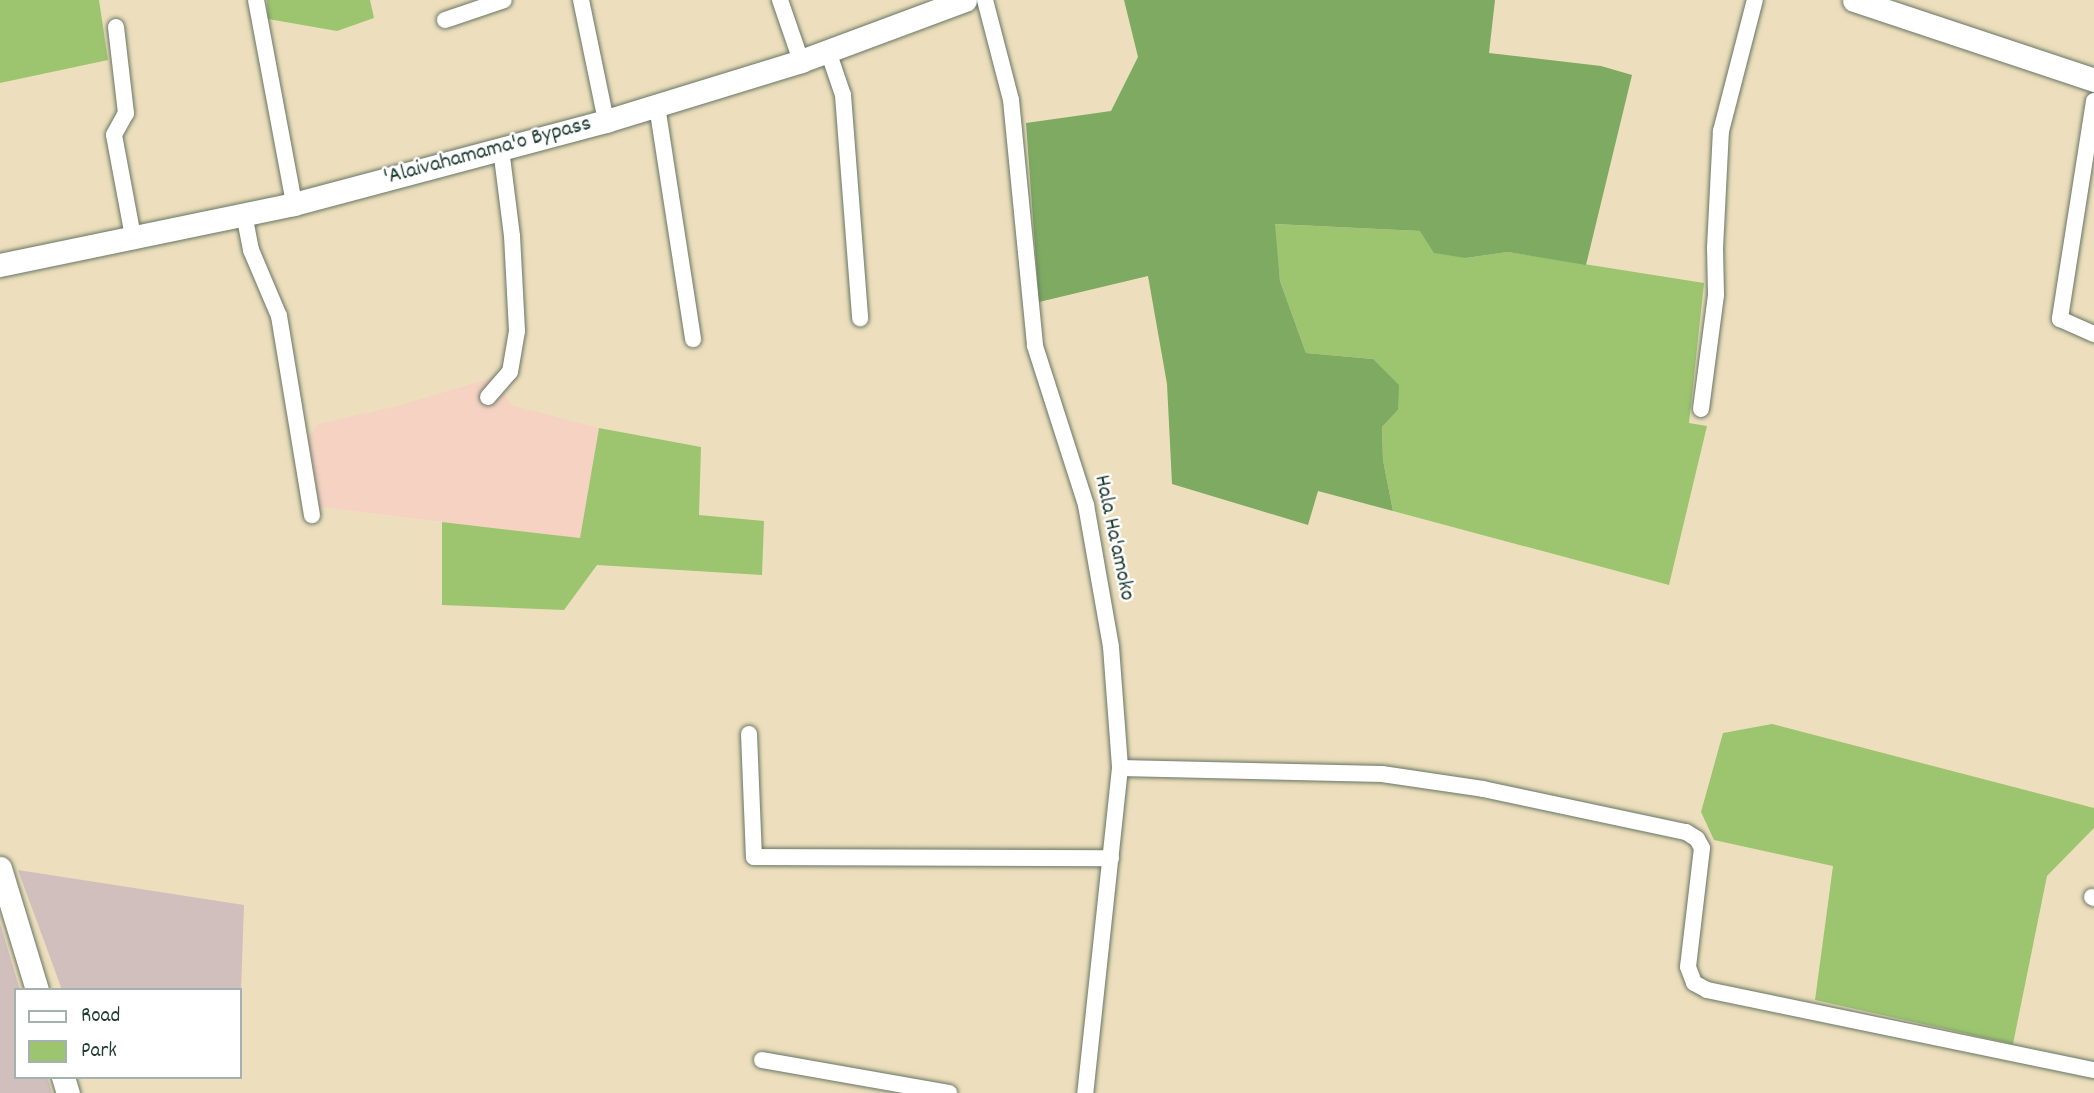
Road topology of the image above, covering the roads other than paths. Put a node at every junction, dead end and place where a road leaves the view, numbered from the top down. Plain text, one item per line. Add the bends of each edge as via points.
1 (256, 0) edge
2 (504, 0) edge
3 (581, 0) edge
4 (780, 0) edge
5 (965, 0) edge
6 (985, 0) edge
7 (1755, 0) edge
8 (1854, 0) edge
9 (1884, 4) edge
10 (445, 20) dead end
11 (116, 27) dead end
12 (828, 51) junction
13 (801, 61) junction
14 (2094, 80) edge
15 (2094, 100) edge
16 (657, 106) junction
17 (606, 121) junction
18 (500, 149) junction
19 (295, 204) junction
20 (244, 214) junction
21 (133, 237) junction
22 (0, 265) edge
23 (860, 318) dead end
24 (2094, 334) edge
25 (693, 339) dead end
26 (488, 397) dead end
27 (1701, 409) dead end
28 (312, 514) dead end
29 (749, 734) dead end
30 (1120, 768) junction
31 (1111, 858) junction
32 (0, 868) edge
33 (36, 988) edge
34 (762, 1060) dead end
35 (2094, 1070) edge
36 (876, 1086) edge
37 (949, 1093) edge
38 (1085, 1093) edge

1 - 19 street
2 - 10 street
3 - 17 street
4 - 13 street
5 - 12 main road, 'Alaivahamama'o Bypass
6 - 30 street, Hala Ha'amoko via 1011,100 1035,346 1086,505 1111,647
7 - 27 street via 1721,131 1716,295
8 - 9 main road
9 - 14 main road
11 - 21 street via 126,113 114,135
12 - 13 main road, 'Alaivahamama'o Bypass
12 - 23 street via 843,95
13 - 16 main road, 'Alaivahamama'o Bypass
15 - 24 street via 2060,319
16 - 17 main road, 'Alaivahamama'o Bypass
16 - 25 street
17 - 18 main road, 'Alaivahamama'o Bypass
18 - 19 main road, 'Alaivahamama'o Bypass
18 - 26 street via 512,236 517,331 510,372
19 - 20 main road, 'Alaivahamama'o Bypass
20 - 21 main road, 'Alaivahamama'o Bypass
20 - 28 street via 251,250 279,316
21 - 22 main road, 'Alaivahamama'o Bypass
29 - 31 street via 754,857
30 - 31 street, Hala Ha'amoko
30 - 35 street via 1382,774 1483,789 1685,832 1702,848 1688,967 1694,983 1707,990
31 - 38 street, Hala Ha'amoko
32 - 33 main road
34 - 36 street
36 - 37 street

